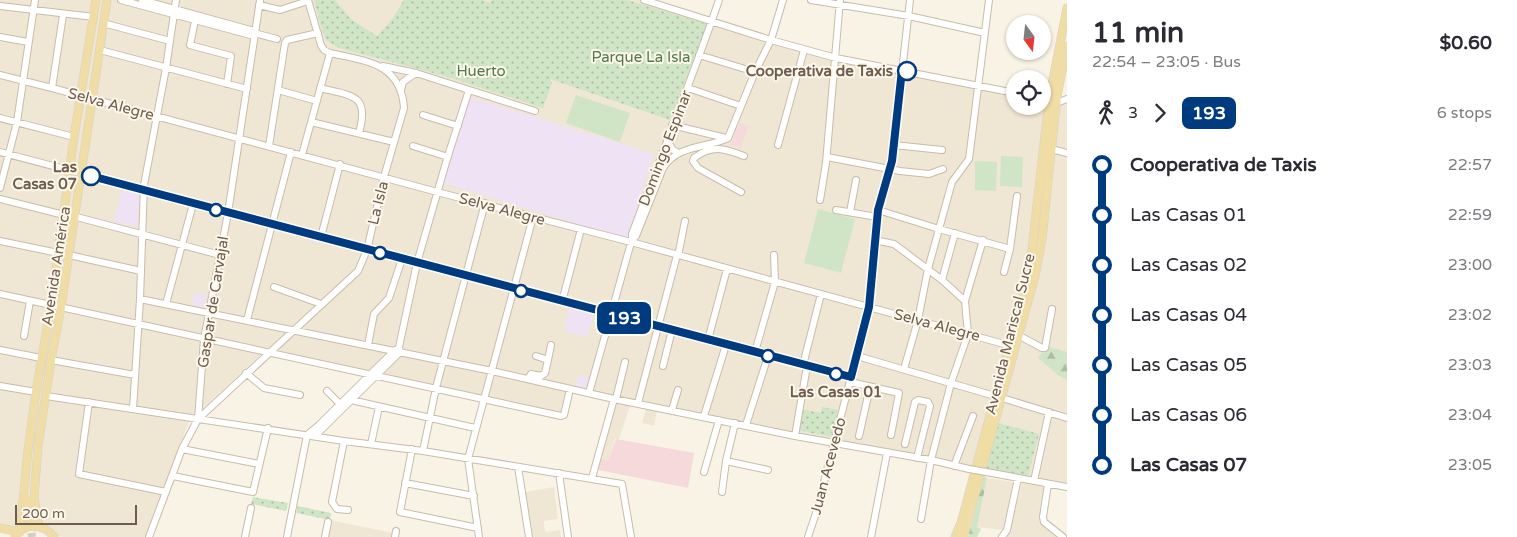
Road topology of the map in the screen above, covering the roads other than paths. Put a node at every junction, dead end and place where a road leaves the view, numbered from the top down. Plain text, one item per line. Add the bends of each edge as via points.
1 (35, 0) edge
2 (96, 0) edge
3 (106, 0) edge
4 (121, 0) edge
5 (142, 0) edge
6 (176, 0) edge
7 (644, 0) edge
8 (719, 0) edge
9 (783, 0) edge
10 (811, 0) edge
11 (910, 0) edge
12 (989, 0) edge
13 (308, 1) edge
14 (840, 2) edge
15 (259, 3) edge
16 (661, 3) edge
17 (0, 6) edge
18 (1067, 8) edge
19 (33, 11) junction
20 (175, 12) junction
21 (63, 15) junction
22 (908, 16) junction
23 (94, 17) junction
24 (195, 17) junction
25 (712, 21) junction
26 (103, 24) junction
27 (254, 33) junction
28 (985, 33) junction
29 (318, 34) junction
30 (0, 37) edge
31 (277, 39) dead end
32 (771, 40) junction
33 (170, 41) junction
34 (28, 42) junction
35 (1067, 46) edge
36 (100, 50) junction
37 (804, 50) junction
38 (330, 53) junction
39 (699, 56) junction
40 (836, 58) junction
41 (372, 63) junction
42 (166, 68) junction
43 (902, 70) junction
44 (755, 72) junction
45 (416, 73) junction
46 (0, 75) edge
47 (23, 80) junction
48 (227, 84) junction
49 (979, 85) junction
50 (52, 88) junction
51 (320, 88) junction
52 (688, 88) junction
53 (246, 89) junction
54 (278, 90) junction
55 (401, 90) junction
56 (469, 90) junction
57 (1006, 91) edge
58 (1051, 91) edge
59 (82, 95) junction
60 (1051, 95) edge
61 (92, 99) junction
62 (1067, 100) edge
63 (1051, 101) edge
64 (317, 102) junction
65 (741, 106) junction
66 (535, 111) dead end
67 (423, 115) dead end
68 (1047, 115) edge
69 (1050, 115) edge
70 (157, 116) junction
71 (0, 118) edge
72 (17, 122) junction
73 (311, 122) junction
74 (672, 125) junction
75 (458, 126) junction
76 (697, 132) junction
77 (358, 133) junction
78 (74, 137) junction
79 (238, 138) junction
80 (728, 138) junction
81 (667, 139) junction
82 (394, 142) junction
83 (778, 145) dead end
84 (894, 145) junction
85 (269, 146) junction
86 (413, 146) dead end
87 (702, 149) junction
88 (1051, 149) junction
89 (942, 150) dead end
90 (0, 152) edge
91 (292, 152) junction
92 (678, 153) junction
93 (1067, 153) edge
94 (9, 155) junction
95 (302, 155) junction
96 (744, 156) dead end
97 (448, 157) junction
98 (827, 157) junction
99 (340, 164) junction
100 (890, 169) junction
101 (943, 169) dead end
102 (70, 171) junction
103 (81, 174) junction
104 (384, 177) junction
105 (856, 180) dead end
106 (0, 188) edge
107 (144, 191) junction
108 (438, 192) junction
109 (741, 192) dead end
110 (1017, 196) dead end
111 (0, 199) edge
112 (820, 200) dead end
113 (485, 203) junction
114 (193, 204) junction
115 (836, 210) dead end
116 (850, 212) junction
117 (228, 213) junction
118 (877, 213) junction
119 (64, 215) junction
120 (73, 216) junction
121 (533, 217) junction
122 (685, 221) dead end
123 (272, 224) junction
124 (581, 229) junction
125 (939, 229) junction
126 (142, 233) junction
127 (956, 233) junction
128 (321, 238) junction
129 (631, 240) junction
130 (874, 240) junction
131 (983, 240) junction
132 (0, 241) edge
133 (182, 244) junction
134 (1010, 248) junction
135 (367, 250) junction
136 (58, 253) junction
137 (68, 255) junction
138 (220, 255) junction
139 (678, 255) junction
140 (774, 255) dead end
141 (402, 259) junction
142 (418, 263) junction
143 (726, 269) junction
144 (928, 269) junction
145 (141, 271) junction
146 (1004, 272) dead end
147 (465, 276) junction
148 (942, 280) junction
149 (775, 282) junction
150 (274, 287) dead end
151 (514, 289) junction
152 (0, 294) edge
153 (821, 294) junction
154 (140, 299) junction
155 (30, 301) junction
156 (965, 301) junction
157 (562, 302) junction
158 (166, 304) junction
159 (321, 304) junction
160 (51, 305) junction
161 (61, 307) junction
162 (869, 307) junction
163 (1052, 309) dead end
164 (210, 312) junction
165 (610, 314) junction
166 (247, 320) junction
167 (918, 320) junction
168 (138, 323) junction
169 (658, 327) junction
170 (293, 330) junction
171 (672, 330) junction
172 (968, 334) junction
173 (1018, 335) junction
174 (24, 336) dead end
175 (204, 339) junction
176 (708, 340) junction
177 (1004, 344) dead end
178 (368, 345) junction
179 (551, 345) dead end
180 (726, 345) junction
181 (0, 350) edge
182 (397, 350) junction
183 (755, 352) junction
184 (268, 353) junction
185 (536, 356) dead end
186 (768, 356) junction
187 (857, 356) junction
188 (41, 358) junction
189 (51, 360) junction
190 (548, 360) junction
191 (443, 361) junction
192 (626, 362) dead end
193 (663, 366) dead end
194 (805, 366) junction
195 (492, 370) junction
196 (904, 370) junction
197 (246, 373) junction
198 (135, 374) junction
199 (372, 375) junction
200 (528, 379) junction
201 (850, 380) junction
202 (951, 383) junction
203 (0, 386) edge
204 (870, 387) junction
205 (436, 388) junction
206 (570, 389) junction
207 (678, 390) dead end
208 (327, 391) dead end
209 (36, 392) junction
210 (589, 393) junction
211 (300, 395) dead end
212 (46, 396) junction
213 (998, 397) junction
214 (483, 399) junction
215 (615, 399) junction
216 (351, 400) junction
217 (89, 402) junction
218 (638, 403) junction
219 (340, 404) junction
220 (379, 407) junction
221 (133, 409) junction
222 (672, 410) junction
223 (1049, 412) junction
224 (704, 416) junction
225 (973, 416) dead end
226 (430, 418) junction
227 (1067, 418) edge
228 (198, 419) junction
229 (719, 420) junction
230 (736, 423) junction
231 (746, 425) junction
232 (268, 428) junction
233 (476, 428) junction
234 (307, 435) junction
235 (891, 435) dead end
236 (315, 436) junction
237 (795, 436) junction
238 (859, 436) dead end
239 (344, 441) junction
240 (371, 444) junction
241 (835, 444) junction
242 (905, 444) dead end
243 (38, 446) junction
244 (182, 449) junction
245 (412, 449) junction
246 (28, 450) junction
247 (424, 451) junction
248 (887, 453) junction
249 (917, 458) junction
250 (468, 459) junction
251 (726, 460) junction
252 (931, 460) junction
253 (259, 464) junction
254 (518, 466) junction
255 (954, 466) junction
256 (768, 470) dead end
257 (704, 472) dead end
258 (559, 473) junction
259 (173, 476) junction
260 (592, 478) junction
261 (1018, 478) junction
262 (1034, 481) junction
263 (405, 483) junction
264 (1048, 484) junction
265 (1067, 487) edge
266 (166, 492) junction
267 (722, 492) dead end
268 (474, 496) junction
269 (251, 508) dead end
270 (29, 510) junction
271 (348, 510) dead end
272 (921, 519) dead end
273 (30, 521) tunnel mouth
274 (328, 522) dead end
275 (39, 526) junction
276 (0, 528) edge
277 (478, 528) junction
278 (18, 534) edge
279 (54, 537) edge
280 (149, 537) edge
281 (245, 537) edge
282 (287, 537) edge
283 (325, 537) edge
284 (480, 537) edge
285 (529, 537) edge
286 (568, 537) edge
287 (631, 537) edge
288 (808, 537) edge
289 (871, 537) edge
290 (955, 537) edge
291 (964, 537) edge
292 (1002, 537) edge
293 (1064, 537) edge

1 - 19 street
2 - 23 main road, Avenida América
3 - 26 main road, Avenida América
4 - 20 street
5 - 20 street
6 - 20 street
7 - 16 street
8 - 25 street, Domingo Espinar
9 - 32 street
10 - 14 street
11 - 22 street, Juan Acevedo
12 - 28 street
13 - 15 street via 280,10
13 - 29 street
14 - 22 street
14 - 40 street
15 - 27 street, Gaspar de Carvajal
16 - 25 street
17 - 19 street
18 - 58 main road, Avenida Mariscal Sucre
19 - 21 street
19 - 34 street
20 - 24 street
20 - 33 street
21 - 23 street
21 - 50 street
22 - 28 street
22 - 43 street, Juan Acevedo
23 - 59 main road, Avenida América
24 - 27 street
24 - 48 street via 190,44 231,56
25 - 32 street
25 - 39 street, Domingo Espinar
26 - 33 street
26 - 36 main road, Avenida América
27 - 31 street
27 - 53 street, Gaspar de Carvajal
28 - 49 street
29 - 38 street via 324,50
29 - 54 street via 285,41
30 - 34 street
32 - 37 street
32 - 44 street
33 - 42 street
34 - 47 street
35 - 60 main road, Avenida Mariscal Sucre
36 - 42 street
36 - 61 main road, Avenida América
37 - 40 street
37 - 83 street
38 - 41 street
38 - 51 street
39 - 44 street
39 - 52 street, Domingo Espinar
40 - 43 street
40 - 98 street
41 - 45 street
41 - 55 street via 386,70
42 - 48 street
42 - 70 street
43 - 49 street
43 - 84 street, Juan Acevedo
44 - 65 street
45 - 55 street via 403,82
45 - 56 street
46 - 47 street, Selva Alegre
47 - 50 street, Selva Alegre
47 - 72 street
48 - 53 street
49 - 57 street
49 - 125 street via 969,159 952,182
50 - 59 street, Selva Alegre
51 - 64 street
51 - 77 street via 357,99 363,116
52 - 65 street
52 - 74 street, Domingo Espinar
53 - 79 street, Gaspar de Carvajal
54 - 64 street
54 - 85 street
55 - 82 street, La Isla via 404,108
56 - 66 street
56 - 75 street
59 - 61 street, Selva Alegre
59 - 78 main road, Avenida América
61 - 70 street, Selva Alegre
61 - 103 main road, Avenida América
62 - 63 street
64 - 73 street
65 - 80 street
67 - 75 street
68 - 213 main road, Avenida Mariscal Sucre via 1030,267
69 - 88 main road, Avenida Mariscal Sucre
70 - 79 street, Selva Alegre
70 - 107 street
71 - 72 street
72 - 78 street
72 - 94 street
73 - 77 street
73 - 95 street
74 - 76 street
74 - 81 street, Domingo Espinar
75 - 97 street
76 - 80 street
76 - 87 street via 702,137
77 - 82 street
78 - 102 main road, Avenida América
79 - 85 street, Selva Alegre
79 - 117 street, Gaspar de Carvajal
80 - 87 street, Domingo Espinar
81 - 92 street
81 - 129 street, Domingo Espinar
82 - 104 street, La Isla
84 - 89 street
84 - 100 street, Juan Acevedo
85 - 91 street, Selva Alegre
86 - 97 street
87 - 92 street, Domingo Espinar
87 - 96 street via 722,148
87 - 109 street via 694,158 698,168
88 - 93 street
88 - 173 main road, Avenida Mariscal Sucre via 1042,239
90 - 94 street
91 - 95 street, Selva Alegre
91 - 123 street
92 - 129 street, Domingo Espinar via 663,168 636,236
94 - 102 street
94 - 106 street
95 - 99 street, Selva Alegre
97 - 108 street
98 - 100 street
98 - 112 street
99 - 104 street, Selva Alegre
99 - 128 street
100 - 101 street via 929,174
100 - 118 street, Juan Acevedo
102 - 103 street
102 - 119 main road, Avenida América
103 - 107 street
103 - 120 main road, Avenida América
104 - 108 street, Selva Alegre
104 - 135 street, La Isla
105 - 116 street
107 - 114 street
107 - 126 street
108 - 113 street, Selva Alegre
108 - 142 street
110 - 134 street
111 - 119 street
113 - 121 street, Selva Alegre
113 - 147 street
114 - 117 street
114 - 133 street
115 - 116 street
116 - 118 street
117 - 123 street
117 - 138 street, Gaspar de Carvajal
118 - 125 street
118 - 130 street, Juan Acevedo
119 - 136 main road, Avenida América
120 - 126 street
120 - 137 main road, Avenida América
121 - 124 street, Selva Alegre
121 - 151 street
122 - 139 street
123 - 128 street
123 - 166 street
124 - 129 street, Selva Alegre
124 - 157 street
125 - 127 street
125 - 144 street
126 - 133 street
126 - 145 street
127 - 131 street
127 - 148 street
128 - 135 street
129 - 139 street, Selva Alegre
129 - 165 street, Domingo Espinar
130 - 144 street via 894,244
130 - 162 street, Juan Acevedo
131 - 134 street
131 - 156 street
132 - 136 street
133 - 138 street
133 - 158 street
134 - 146 street
135 - 141 street
135 - 159 street, La Isla via 359,270
136 - 160 main road, Avenida América
137 - 145 street
137 - 161 main road, Avenida América
138 - 164 street, Gaspar de Carvajal
139 - 143 street, Selva Alegre
139 - 169 street
140 - 149 street
141 - 142 street
141 - 178 street via 390,297 374,314
142 - 147 street
142 - 182 street
143 - 149 street, Selva Alegre
143 - 176 street
144 - 148 street
144 - 167 street
145 - 154 street
147 - 151 street
147 - 191 street
148 - 156 street
149 - 153 street, Selva Alegre
149 - 183 street
150 - 159 street
151 - 157 street
151 - 195 street
152 - 155 street
153 - 162 street, Selva Alegre
153 - 194 street
154 - 158 street
154 - 168 street
155 - 160 street
155 - 174 street
156 - 172 street
157 - 165 street
158 - 164 street
159 - 170 street, La Isla
160 - 161 street
160 - 188 main road, Avenida América
161 - 168 street
161 - 189 main road, Avenida América
162 - 167 street, Selva Alegre
162 - 187 street, Juan Acevedo
163 - 173 street via 1045,348
164 - 166 street
164 - 175 street, Gaspar de Carvajal
165 - 169 street
165 - 210 street, Domingo Espinar
166 - 170 street
167 - 172 street, Selva Alegre
167 - 196 street
168 - 175 street
168 - 198 street
169 - 171 street
169 - 218 street
170 - 178 street
170 - 184 street, La Isla
171 - 176 street
171 - 193 street
172 - 177 street, Selva Alegre
172 - 202 street
173 - 213 main road, Avenida Mariscal Sucre
175 - 184 street
175 - 228 street, Gaspar de Carvajal
176 - 180 street
178 - 182 street
179 - 190 street
180 - 183 street
180 - 224 street
181 - 188 street
182 - 191 street
182 - 199 street
183 - 186 street
184 - 197 street, La Isla
184 - 199 street
185 - 190 street
186 - 194 street
186 - 231 street
187 - 196 street
187 - 201 street, Juan Acevedo
188 - 209 main road, Avenida América
189 - 198 street
189 - 212 main road, Avenida América
190 - 200 street via 543,375 531,374
191 - 195 street
191 - 205 street
192 - 215 street
194 - 201 street
194 - 237 street
195 - 200 street
195 - 214 street
196 - 202 street
197 - 211 street via 262,387
197 - 228 street, La Isla
198 - 221 street
199 - 205 street
199 - 216 street
199 - 219 street
200 - 206 street
201 - 204 street
201 - 241 street, Juan Acevedo
202 - 213 street
202 - 252 street
203 - 209 street
204 - 235 street via 900,394
204 - 238 street
205 - 214 street
205 - 226 street
206 - 210 street
206 - 214 street via 564,415 561,416
207 - 222 street
208 - 219 street
209 - 246 main road, Avenida América
210 - 215 street
212 - 217 street
212 - 243 main road, Avenida América
213 - 223 street
213 - 290 main road, Avenida Mariscal Sucre
213 - 291 main road, Avenida Mariscal Sucre
214 - 233 street
215 - 218 street
215 - 260 street
216 - 220 street
216 - 236 street
217 - 221 street
217 - 266 street via 79,474
218 - 222 street
219 - 234 street
220 - 226 street
220 - 240 street
221 - 228 street
222 - 224 street
223 - 227 street
223 - 262 street
224 - 229 street
225 - 255 street
226 - 233 street
226 - 247 street
228 - 232 street
228 - 244 street, Gaspar de Carvajal
229 - 230 street
229 - 257 street
230 - 231 street
230 - 251 street
231 - 237 street
232 - 234 street
232 - 253 street
233 - 250 street
234 - 236 street
234 - 282 street
236 - 239 street
237 - 241 street
239 - 240 street
239 - 271 street via 332,502 337,509
240 - 245 street
241 - 248 street
241 - 288 street, Juan Acevedo
242 - 249 street via 915,402 928,402 930,406
243 - 270 main road
243 - 275 main road, Avenida América via 34,498
244 - 253 street
244 - 259 street, Gaspar de Carvajal
245 - 247 street
245 - 263 street
246 - 270 main road
246 - 278 main road, Avenida América
247 - 250 street
248 - 249 street
248 - 289 street
249 - 252 street
250 - 254 street
250 - 268 street
251 - 256 street
251 - 267 street
252 - 255 street
252 - 272 street
253 - 259 street via 253,492
254 - 258 street
254 - 285 street
255 - 261 street, bridge
258 - 260 street
258 - 286 street
259 - 266 street, Gaspar de Carvajal
260 - 287 street via 622,484
261 - 262 street
261 - 292 street via 1007,530
262 - 264 street
263 - 268 street
263 - 277 street via 400,512
264 - 265 street
264 - 293 street via 1044,522
266 - 280 street, Gaspar de Carvajal
268 - 277 street
269 - 281 street
270 - 273 main road
274 - 283 street
275 - 278 main road via 25,528
275 - 279 main road
276 - 278 main road
277 - 284 street

